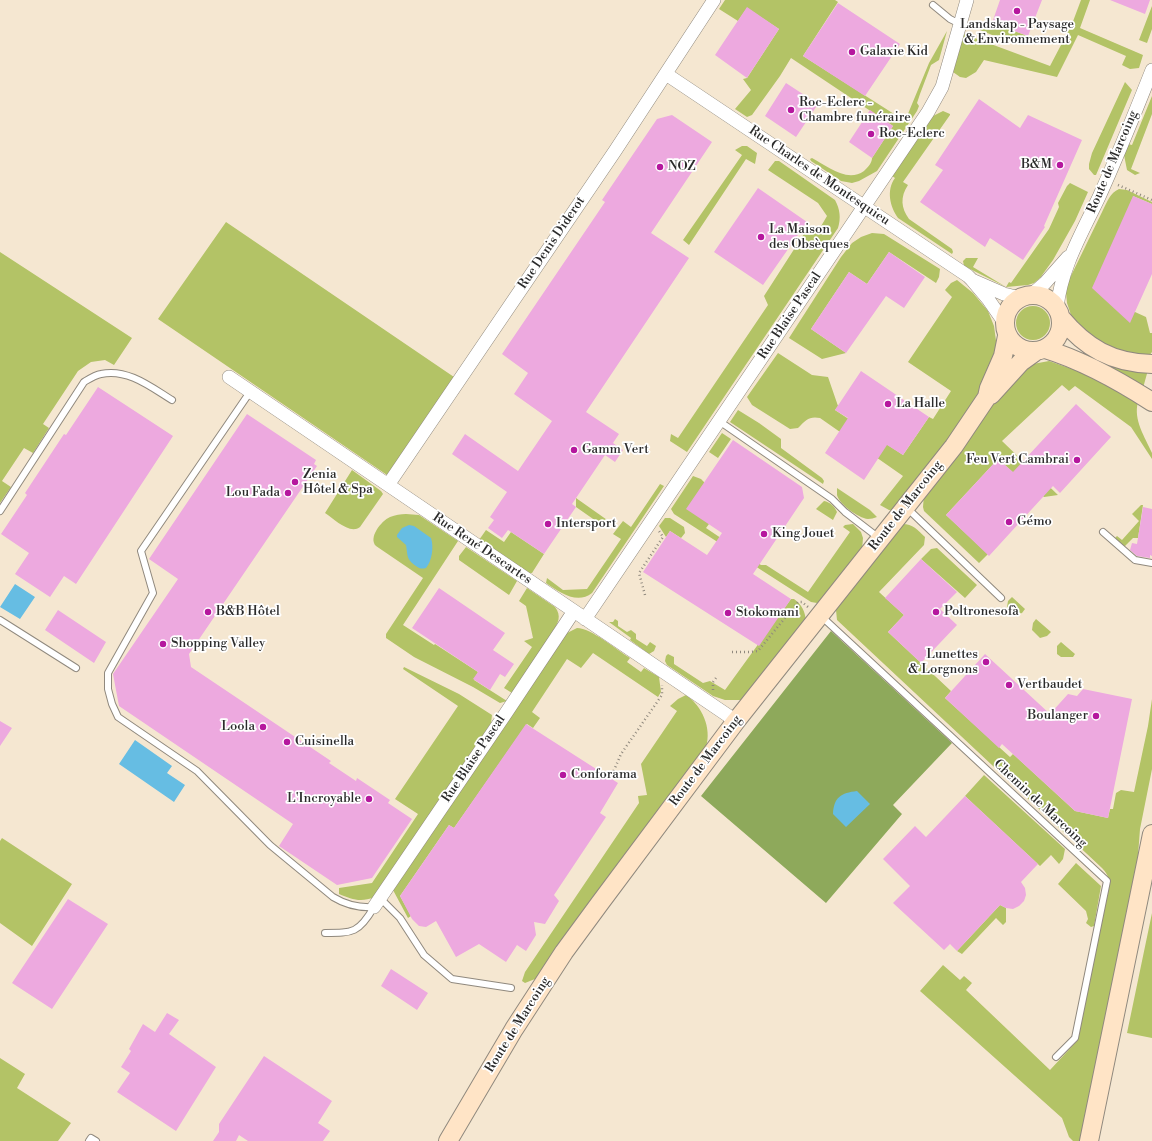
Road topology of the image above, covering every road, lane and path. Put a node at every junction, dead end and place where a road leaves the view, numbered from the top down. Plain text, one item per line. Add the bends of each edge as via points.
1 (714, 0) edge
2 (966, 0) edge
3 (933, 6) dead end
4 (960, 24) junction
5 (1152, 70) edge
6 (666, 74) junction
7 (1106, 180) junction
8 (1152, 200) edge
9 (864, 206) junction
10 (1072, 253) junction
11 (972, 280) junction
12 (1026, 296) junction
13 (1059, 313) junction
14 (1006, 329) junction
15 (1040, 350) junction
16 (1152, 364) edge
17 (229, 377) dead end
18 (250, 392) junction
19 (987, 397) junction
20 (172, 400) dead end
21 (1152, 402) edge
22 (719, 421) junction
23 (388, 485) junction
24 (906, 507) junction
25 (0, 511) edge
26 (652, 520) junction
27 (1103, 532) dead end
28 (881, 538) junction
29 (1152, 563) edge
30 (645, 595) dead end
31 (1001, 598) dead end
32 (574, 611) junction
33 (820, 615) junction
34 (585, 619) junction
35 (0, 620) edge
36 (732, 652) dead end
37 (76, 668) dead end
38 (660, 669) junction
39 (736, 721) junction
40 (610, 778) dead end
41 (1152, 834) edge
42 (377, 903) junction
43 (325, 933) dead end
44 (511, 988) dead end
45 (1056, 1058) dead end
46 (89, 1141) edge
47 (96, 1141) edge
48 (448, 1141) edge
49 (1089, 1141) edge

1 - 6 street, Rue Denis Diderot
2 - 4 street, Rue Blaise Pascal
3 - 4 lane
4 - 9 street, Rue Blaise Pascal via 944,81 936,98
5 - 7 street, Route de Marcoing
6 - 9 street, Rue Charles de Montesquieu
6 - 23 street, Rue Denis Diderot
7 - 8 path
7 - 10 street, Route de Marcoing
9 - 11 street, Rue Charles de Montesquieu
9 - 22 street, Rue Blaise Pascal
10 - 12 street, Route de Marcoing via 1045,283
10 - 13 street, Route de Marcoing via 1060,289
11 - 12 street, Rue Charles de Montesquieu via 1004,294
11 - 14 street, Rue Charles de Montesquieu
12 - 13 street via 1046,298
12 - 14 street via 1009,308
13 - 15 street via 1060,333 1051,345
13 - 16 street via 1080,338 1103,354 1121,361
14 - 15 street via 1012,343 1019,348 1027,351
14 - 19 street, Route de Marcoing via 1004,356
15 - 19 street, Route de Marcoing via 1021,362 995,392
15 - 21 street via 1068,356 1095,368
17 - 18 street, Rue René Descartes
18 - 23 street, Rue René Descartes
18 - 42 lane via 141,550 154,593 108,673 108,689 118,717 197,771 270,845 333,897 358,907
19 - 24 street, Route de Marcoing via 954,446
20 - 25 lane via 146,384 122,374 100,374 84,382
22 - 26 street, Rue Blaise Pascal
22 - 28 lane via 832,499 845,512
23 - 32 street, Rue René Descartes
24 - 28 street, Route de Marcoing
24 - 31 lane
26 - 30 path via 663,537 639,573
26 - 34 street, Rue Blaise Pascal
27 - 29 lane via 1134,560
28 - 33 street, Route de Marcoing
32 - 34 street, Rue René Descartes
32 - 42 street, Rue Blaise Pascal
33 - 36 path via 802,602 798,602 758,651
33 - 39 street, Route de Marcoing
33 - 45 lane, Chemin de Marcoing via 1107,881 1075,1038
34 - 38 street, Rue René Descartes
35 - 37 lane
38 - 39 street, Rue René Descartes
38 - 40 path via 662,695 621,754
39 - 48 street, Route de Marcoing via 556,964 498,1054
41 - 49 street
42 - 43 lane via 363,924 341,933
42 - 44 lane via 400,918 424,955 452,979
46 - 47 lane via 91,1138

